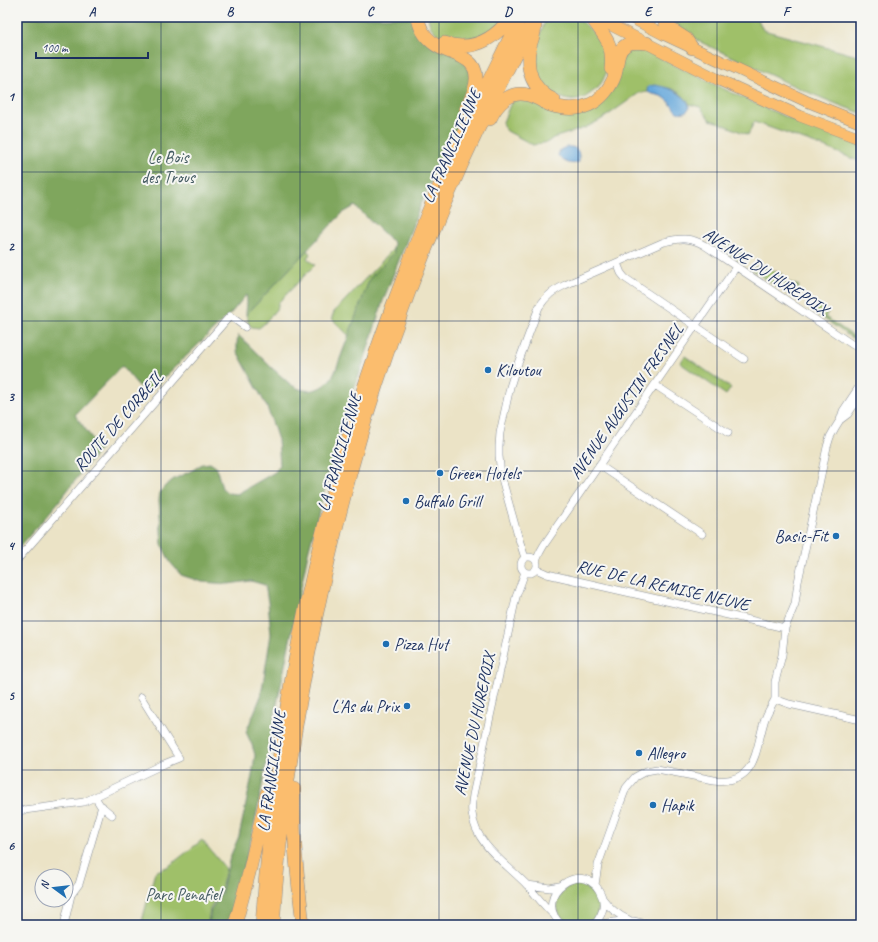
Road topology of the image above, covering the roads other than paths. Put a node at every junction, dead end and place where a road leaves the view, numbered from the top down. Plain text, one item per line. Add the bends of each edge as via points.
1 (418, 17) edge
2 (423, 17) edge
3 (511, 17) edge
4 (520, 17) edge
5 (535, 17) edge
6 (591, 17) edge
7 (595, 17) edge
8 (630, 17) edge
9 (663, 17) edge
10 (647, 43) junction
11 (692, 48) junction
12 (861, 123) edge
13 (476, 132) junction
14 (861, 139) edge
15 (452, 158) junction
16 (617, 263) junction
17 (736, 267) junction
18 (696, 326) junction
19 (245, 327) dead end
20 (853, 345) junction
21 (861, 349) edge
22 (861, 355) edge
23 (744, 359) dead end
24 (861, 384) edge
25 (655, 385) junction
26 (861, 394) edge
27 (840, 420) junction
28 (728, 433) dead end
29 (599, 465) junction
30 (702, 534) dead end
31 (17, 560) edge
32 (531, 564) junction
33 (785, 628) junction
34 (290, 688) junction
35 (141, 697) dead end
36 (775, 699) junction
37 (861, 720) edge
38 (289, 768) junction
39 (95, 797) junction
40 (102, 806) junction
41 (17, 811) edge
42 (112, 815) dead end
43 (598, 865) junction
44 (585, 880) junction
45 (527, 885) junction
46 (594, 885) junction
47 (559, 886) junction
48 (603, 899) junction
49 (554, 915) junction
50 (268, 919) edge
51 (633, 922) junction
52 (64, 925) edge
53 (235, 925) edge
54 (303, 925) edge
55 (562, 925) edge
56 (594, 925) edge
57 (652, 925) edge

1 - 15 highway via 424,35 433,44 470,61 475,69 475,85 451,144
2 - 3 highway via 433,38 462,47 486,40 498,32
4 - 15 highway, LA FRANCILIENNE
5 - 6 highway via 535,32 528,58 529,71 534,83 552,99 577,103 597,94 605,86 610,74 612,60 606,37
5 - 13 highway, LA FRANCILIENNE
7 - 10 main road
8 - 11 main road
9 - 11 highway via 669,27 686,39
10 - 13 highway via 632,43 624,47 618,57 615,76 608,88 590,105 563,108 519,94 502,101 487,124
10 - 14 main road via 732,86
11 - 12 main road via 806,101
13 - 38 highway, LA FRANCILIENNE via 425,250 388,350 362,431 323,583
15 - 34 highway, LA FRANCILIENNE via 388,316 351,427 313,574
16 - 17 street, AVENUE DU HUREPOIX via 664,242 686,238 698,242
16 - 18 street via 625,278
16 - 32 street, AVENUE DU HUREPOIX via 565,285 544,298 510,387 499,446 501,475 521,545
17 - 18 street, AVENUE AUGUSTIN FRESNEL
17 - 20 street, AVENUE DU HUREPOIX
18 - 23 street
18 - 25 street, AVENUE AUGUSTIN FRESNEL
19 - 31 street, ROUTE DE CORBEIL via 230,316
20 - 21 street, AVENUE DU HUREPOIX
20 - 22 street, AVENUE DU HUREPOIX
24 - 27 street
25 - 28 street
25 - 29 street, AVENUE AUGUSTIN FRESNEL
26 - 27 street via 848,414
27 - 33 street via 827,447 795,604
29 - 30 street
29 - 32 street, AVENUE AUGUSTIN FRESNEL
32 - 33 street, RUE DE LA REMISE NEUVE via 547,574
32 - 45 street, AVENUE DU HUREPOIX via 516,597 473,795 472,812 478,833 486,846
33 - 36 street via 775,682
34 - 50 highway, LA FRANCILIENNE via 274,791
34 - 53 highway via 281,706 261,822
35 - 39 street via 179,758
36 - 37 street
36 - 43 street via 765,720 754,759 747,771 736,779 714,780 656,769 635,777 626,788
38 - 50 highway, LA FRANCILIENNE
38 - 54 highway via 294,780 293,828
39 - 40 street
39 - 41 street via 84,802
40 - 42 street
40 - 52 street via 79,884 71,895
43 - 44 street via 593,874
43 - 46 street
44 - 46 street
44 - 47 street via 571,879
45 - 47 street via 550,888
45 - 49 street, AVENUE DU HUREPOIX
46 - 48 street
47 - 49 street via 552,900
48 - 51 street via 614,912
48 - 56 street via 602,913
49 - 55 street, AVENUE DU HUREPOIX
51 - 56 street
51 - 57 street

